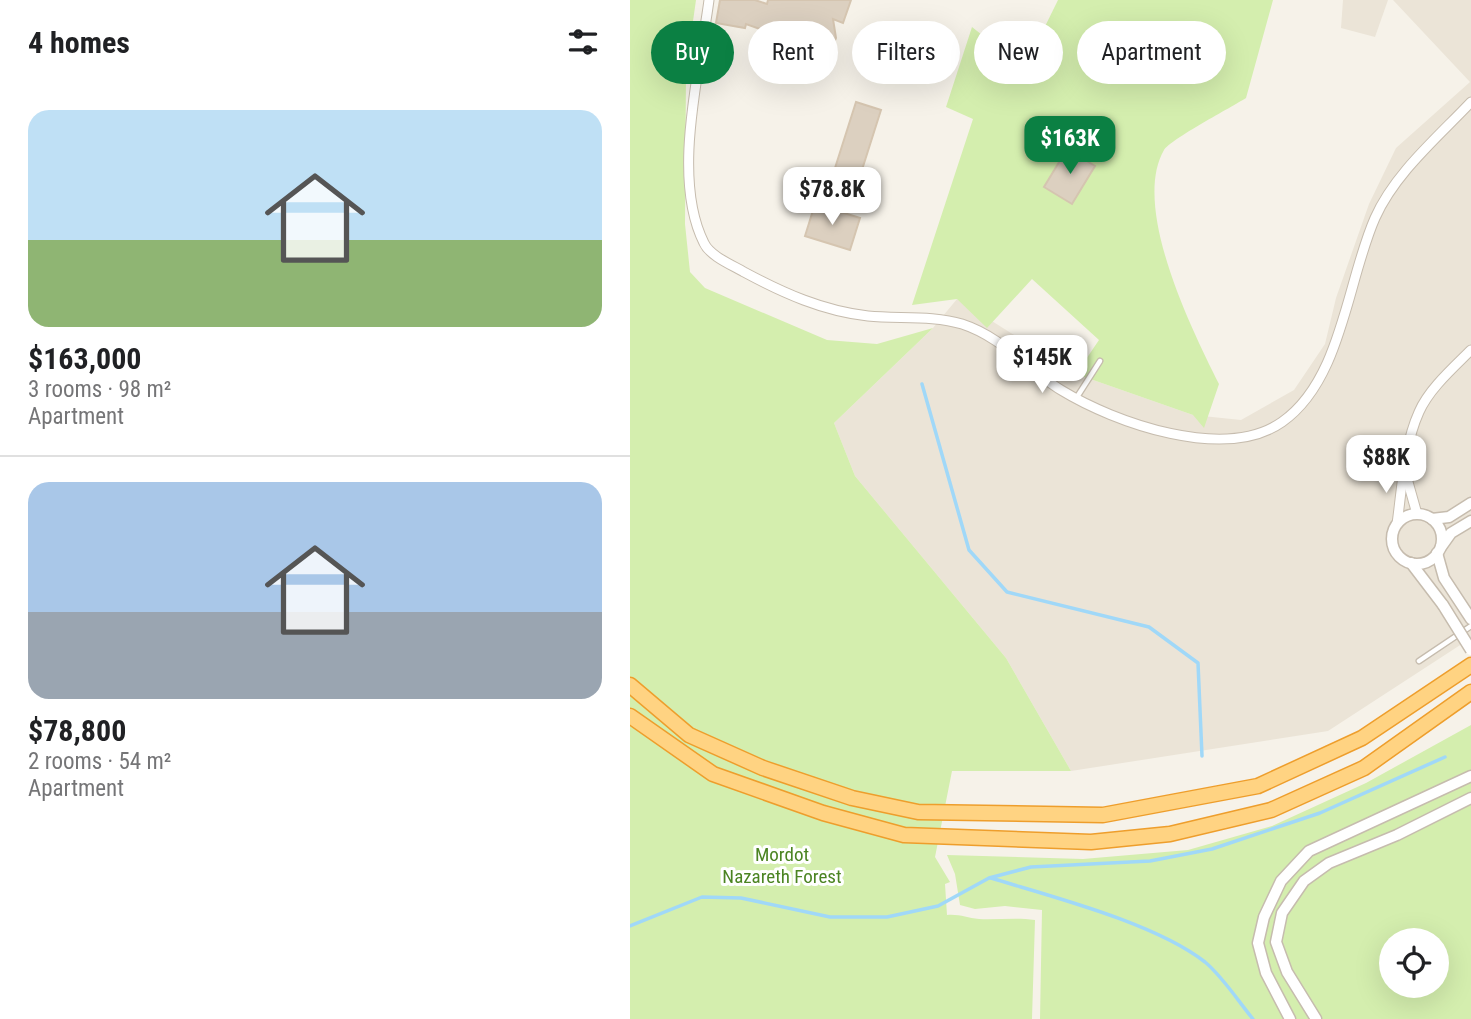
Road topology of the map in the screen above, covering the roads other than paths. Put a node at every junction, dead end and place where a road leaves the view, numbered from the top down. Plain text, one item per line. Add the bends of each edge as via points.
1 (709, 0) edge
2 (1471, 102) edge
3 (1471, 350) edge
4 (1100, 361) dead end
5 (1077, 398) junction
6 (1405, 470) junction
7 (1471, 503) edge
8 (1418, 514) junction
9 (1432, 519) junction
10 (1471, 521) edge
11 (1397, 524) junction
12 (1438, 552) junction
13 (1411, 563) junction
14 (1471, 619) edge
15 (1471, 626) edge
16 (1471, 650) edge
17 (1419, 661) dead end
18 (1471, 665) edge
19 (630, 685) edge
20 (1471, 692) edge
21 (630, 716) edge
22 (1471, 776) edge
23 (1471, 798) edge
24 (1290, 1019) edge
25 (1316, 1019) edge

1 - 5 street via 689,171 691,204 705,246 776,289 824,307 864,316 961,323 1010,350 1036,373
2 - 5 street via 1385,201 1375,218 1322,375 1282,422 1242,438 1173,436
3 - 6 street via 1419,412
4 - 5 lane
6 - 8 street
6 - 11 street
7 - 9 street via 1449,517
8 - 9 street
8 - 11 street
9 - 12 street via 1441,533
10 - 12 street via 1451,533
11 - 13 street via 1394,547
12 - 13 street via 1427,561
12 - 14 street via 1444,578
13 - 16 street, bridge
15 - 17 lane
18 - 19 highway via 1362,738 1258,786 1103,815 918,812 852,798 763,768 689,735
20 - 21 highway via 1364,768 1271,810 1170,834 1091,842 904,835 823,813 713,774
22 - 24 street via 1309,851 1281,881 1258,943 1266,973
23 - 25 street via 1329,863 1304,881 1282,913 1276,942 1287,972

